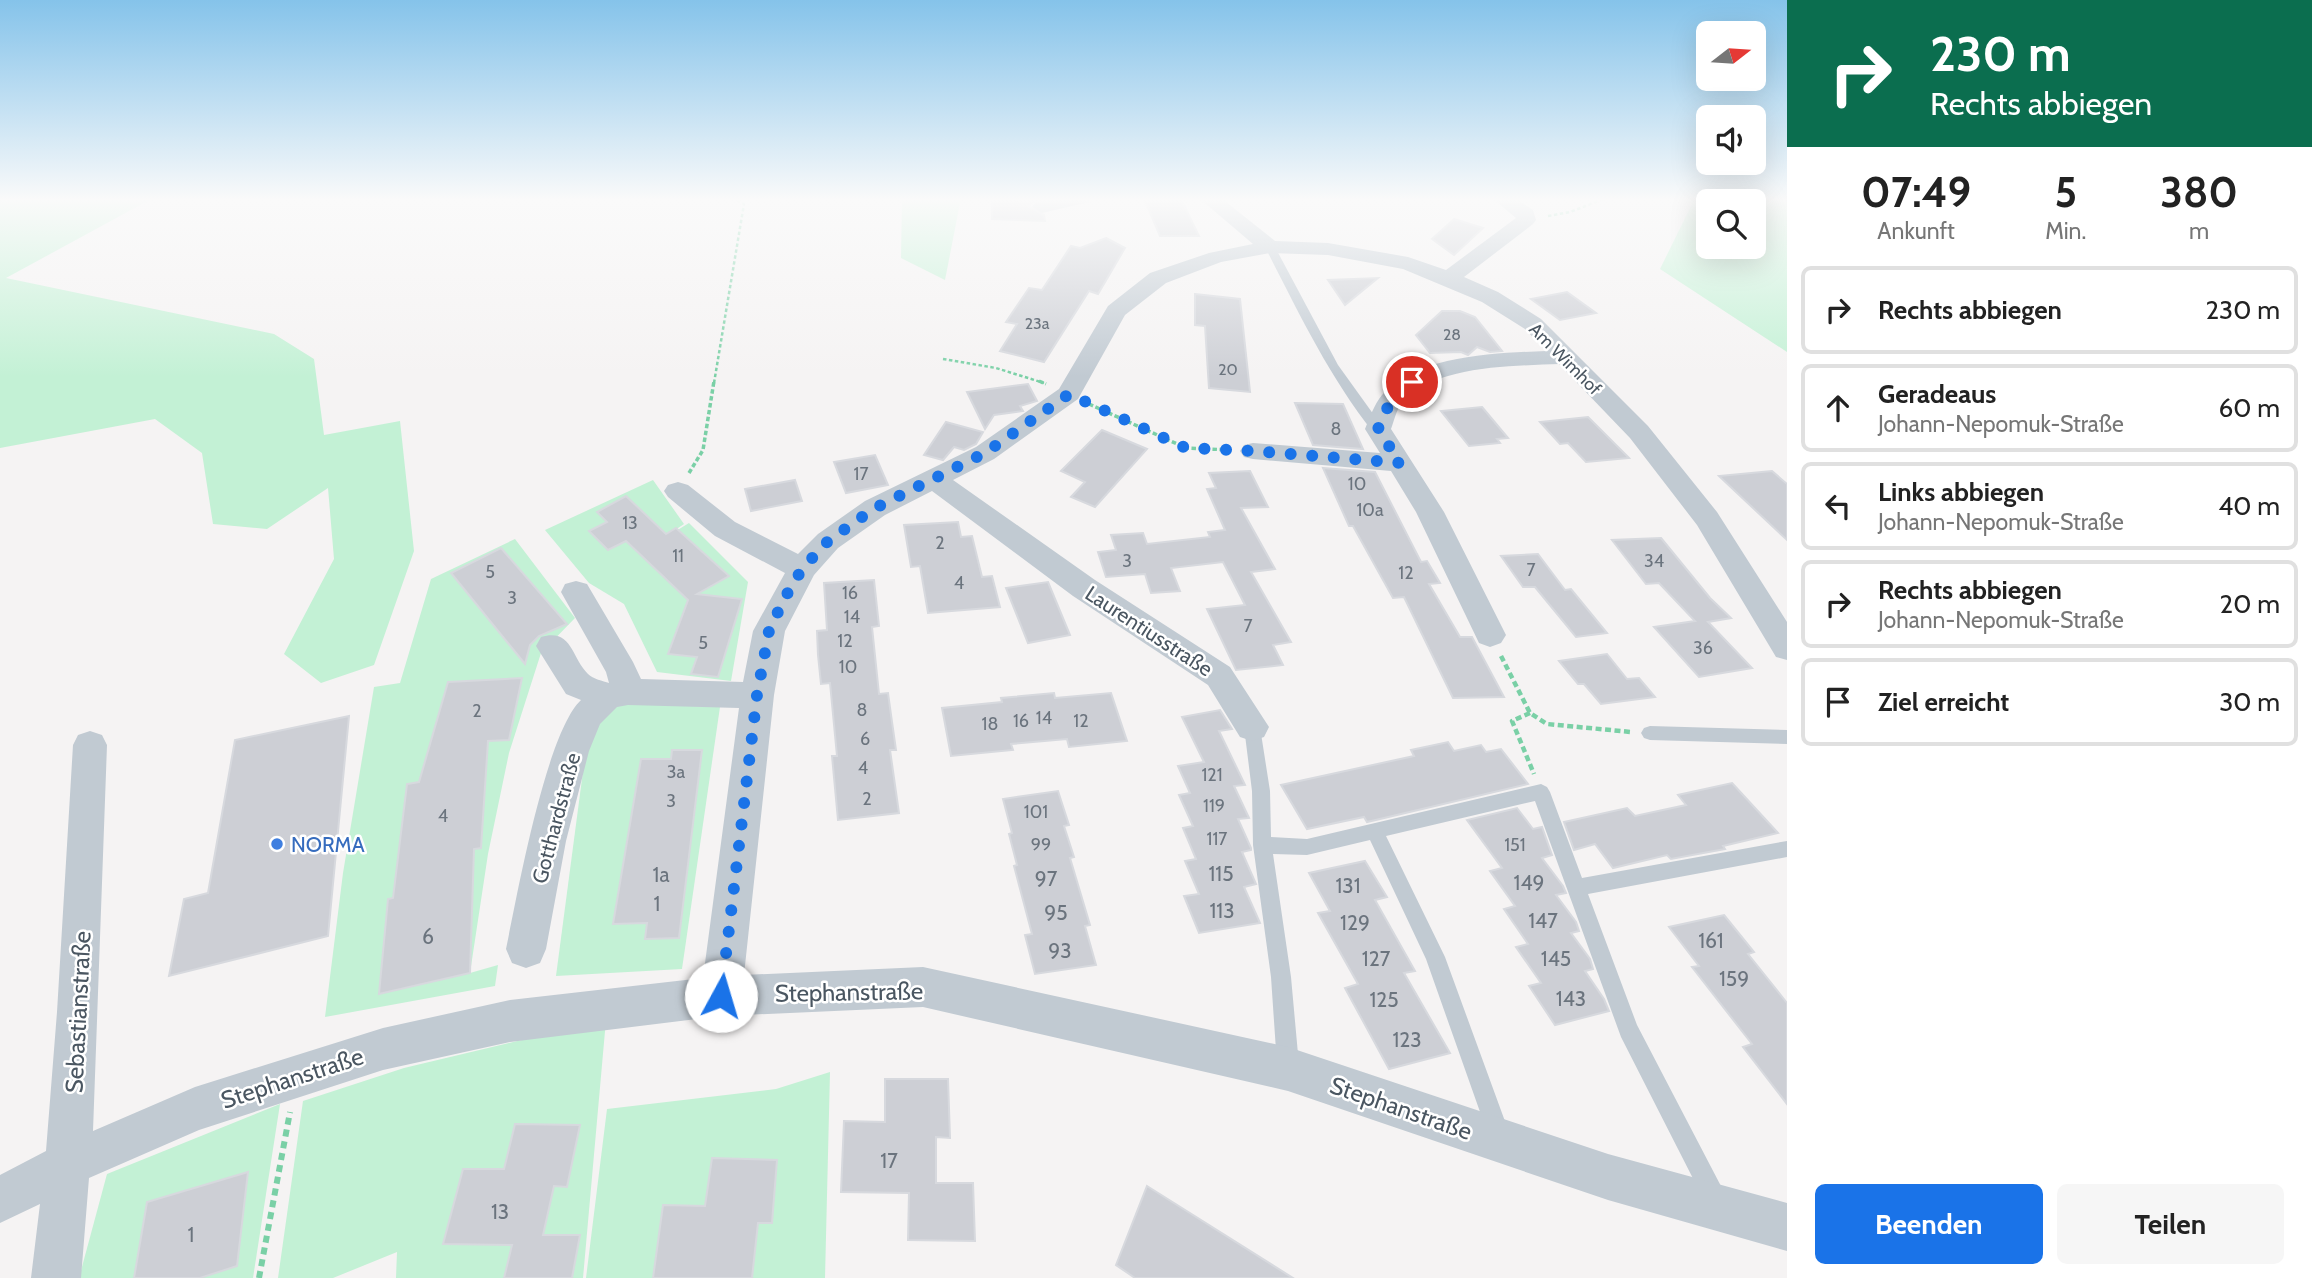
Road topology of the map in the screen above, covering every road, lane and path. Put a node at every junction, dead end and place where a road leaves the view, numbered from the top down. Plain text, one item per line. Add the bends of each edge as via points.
1 (735, 258) edge
2 (1214, 258) edge
3 (1275, 258) edge
4 (1382, 258) edge
5 (1476, 258) edge
6 (1449, 278) junction
7 (1566, 357) junction
8 (943, 359) dead end
9 (1069, 394) junction
10 (1378, 429) junction
11 (1253, 451) joint
12 (1400, 463) junction
13 (935, 480) junction
14 (678, 491) joint
15 (802, 569) junction
16 (576, 592) dead end
17 (1777, 615) edge
18 (1490, 635) joint
19 (552, 646) dead end
20 (1787, 648) edge
21 (617, 694) junction
22 (757, 695) junction
23 (1530, 713) junction
24 (1252, 727) joint
25 (1650, 733) joint
26 (1787, 737) edge
27 (90, 745) dead end
28 (1541, 792) junction
29 (1374, 831) junction
30 (1262, 845) junction
31 (1787, 849) edge
32 (1575, 888) junction
33 (526, 949) dead end
34 (721, 996) junction
35 (1288, 1069) junction
36 (296, 1077) junction
37 (1502, 1142) junction
38 (69, 1164) junction
39 (0, 1200) edge
40 (1720, 1207) junction
41 (1787, 1227) edge
42 (56, 1278) edge
43 (259, 1278) edge

1 - 14 path via 703,450
2 - 9 street, Am Wimhof via 1157,278 1116,311
3 - 10 lane via 1335,374
4 - 6 street, Am Wimhof
5 - 6 street
6 - 7 street, Am Wimhof via 1533,324
7 - 10 street via 1455,367 1412,382 1391,400
7 - 17 street, Am Wimhof via 1639,432
8 - 9 path via 1025,375
9 - 11 path via 1186,448
9 - 13 street, Am Wimhof via 985,453
10 - 12 street
11 - 12 street
12 - 18 street via 1430,512
13 - 15 street, Am Wimhof via 875,508 828,541
13 - 24 street, Laurentiusstraße via 1073,581 1219,676
14 - 15 street via 725,529
15 - 22 street, Am Wimhof via 769,631
16 - 21 street via 622,671
17 - 20 street, Am Wimhof
18 - 23 path
19 - 21 street via 578,685
21 - 22 street
21 - 33 street, Gotthardstraße via 586,716 572,751 547,841
22 - 34 street, Am Wimhof
23 - 25 path via 1547,724
23 - 28 path via 1512,721
24 - 30 lane, Laurentiusstraße via 1261,791
25 - 26 lane
27 - 38 street, Sebastianstraße via 80,1015
28 - 29 lane
28 - 32 lane
29 - 30 lane via 1307,847
29 - 37 lane, Stephanstraße via 1434,957
30 - 35 lane, Laurentiusstraße via 1281,977
31 - 32 lane
32 - 40 lane via 1628,1030
34 - 35 street, Stephanstraße via 923,987
34 - 36 street, Stephanstraße via 510,1021 383,1049
35 - 37 street, Stephanstraße
36 - 38 street, Stephanstraße via 195,1109
36 - 43 path
37 - 40 street, Stephanstraße
38 - 39 street, Stephanstraße
38 - 42 street, Sebastianstraße
40 - 41 street, Stephanstraße

